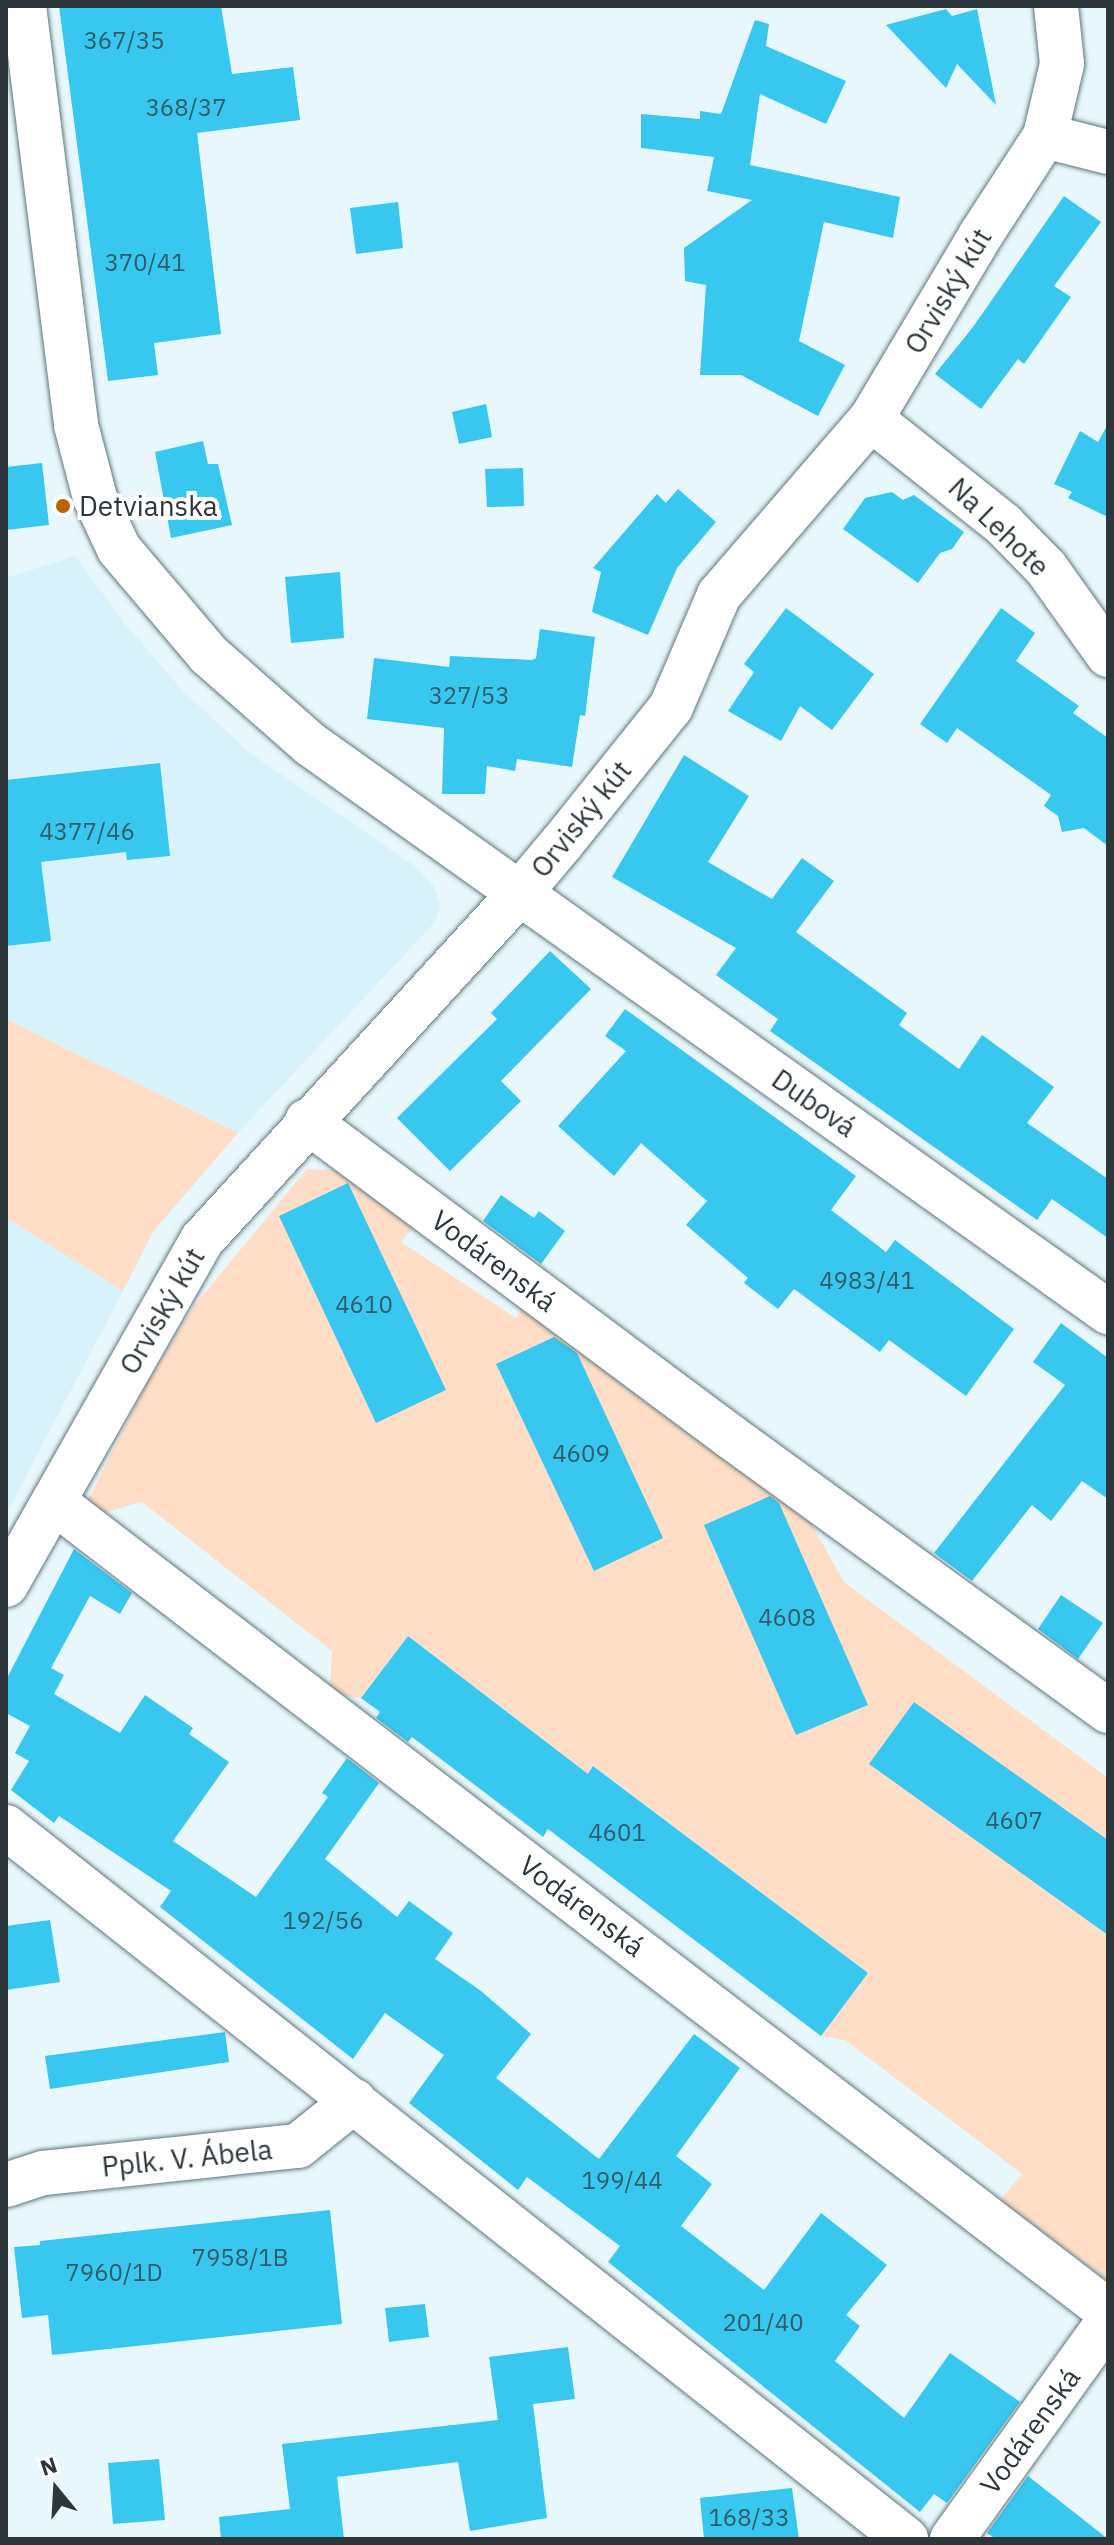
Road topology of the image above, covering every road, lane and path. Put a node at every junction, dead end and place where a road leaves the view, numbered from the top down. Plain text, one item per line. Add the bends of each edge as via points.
1 (24, 6) edge
2 (1056, 6) edge
3 (1045, 136) junction
4 (1108, 152) edge
5 (871, 419) junction
6 (1108, 655) edge
7 (519, 894) junction
8 (307, 1121) junction
9 (1108, 1312) edge
10 (54, 1502) junction
11 (6, 1585) edge
12 (1108, 1711) edge
13 (6, 1827) edge
14 (354, 2101) junction
15 (6, 2185) edge
16 (1108, 2311) edge
17 (1108, 2322) edge
18 (906, 2539) edge
19 (952, 2539) edge

1 - 7 street via 76,425 95,498 119,549 209,655 310,744
2 - 3 street, Orviský kút via 1062,64
3 - 4 street
3 - 5 street, Orviský kút
5 - 6 street, Na Lehote via 1003,524 1046,568
5 - 7 street, Orviský kút via 719,595 671,707
7 - 8 street, Orviský kút
7 - 9 street, Dubová
8 - 10 street, Orviský kút via 202,1240
8 - 12 street, Vodárenská
10 - 11 street, Orviský kút
10 - 16 street, Vodárenská
13 - 14 street
14 - 15 street, Pplk. V. Ábela via 298,2146 44,2173
14 - 18 street
17 - 19 street, Vodárenská

